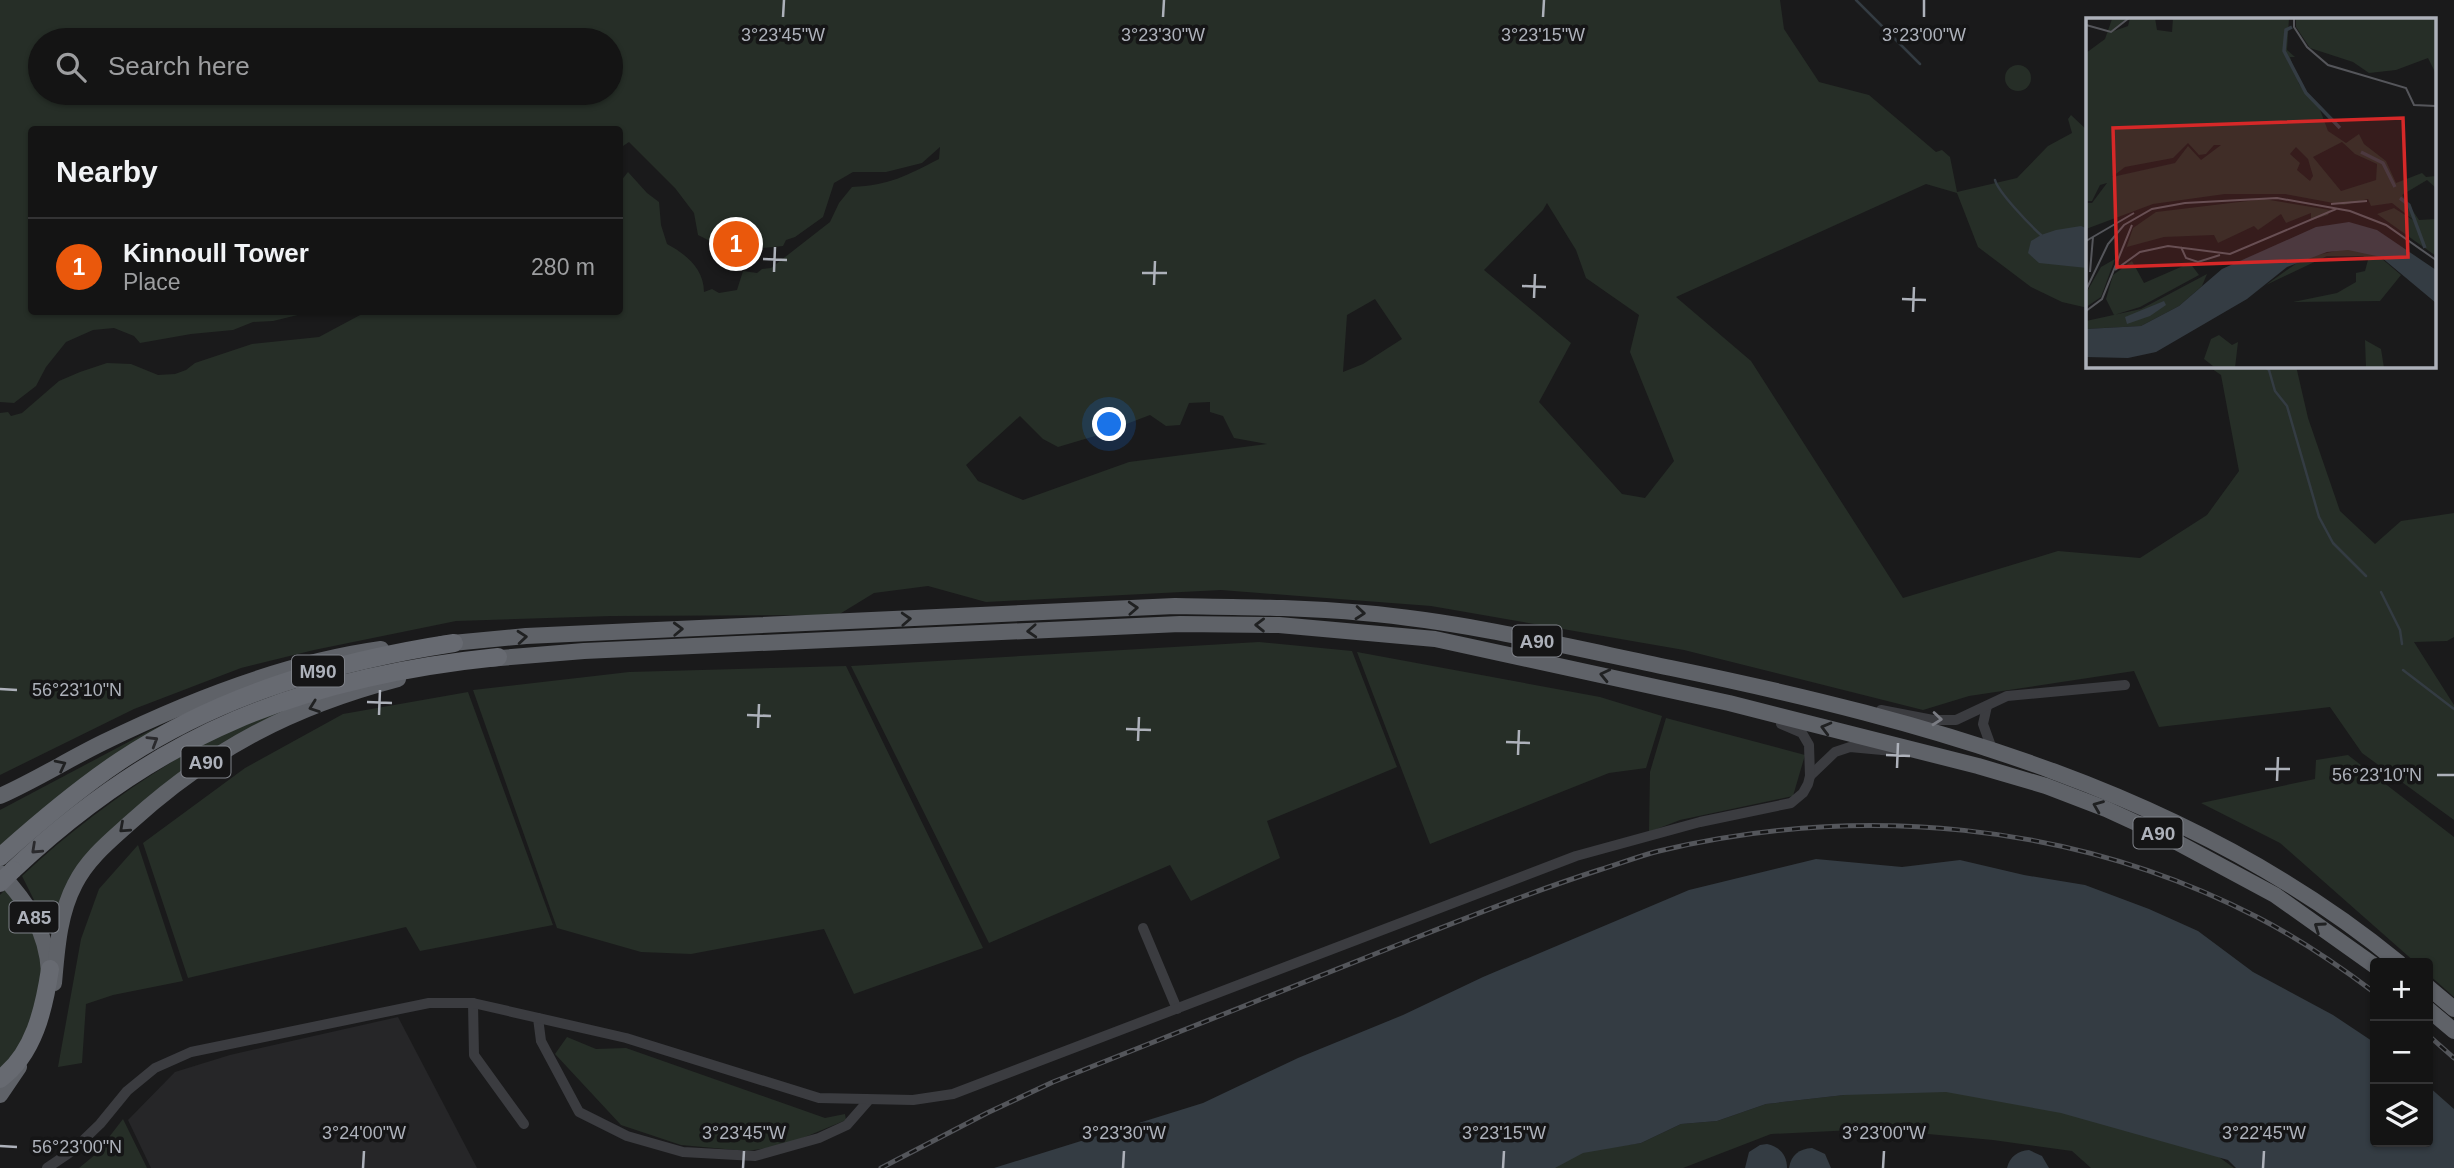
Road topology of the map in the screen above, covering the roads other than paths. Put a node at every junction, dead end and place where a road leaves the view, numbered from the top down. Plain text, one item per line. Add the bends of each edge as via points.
1 (454, 643) junction
2 (498, 657) junction
3 (2124, 685) dead end
4 (1729, 703) junction
5 (1821, 703) junction
6 (1987, 706) junction
7 (1992, 749) junction
8 (1926, 754) junction
9 (1810, 776) junction
10 (0, 796) edge
11 (4, 864) edge
12 (0, 883) edge
13 (1143, 929) dead end
14 (2392, 958) edge
15 (2370, 962) edge
16 (50, 969) junction
17 (2433, 991) edge
18 (473, 1003) junction
19 (1177, 1009) junction
20 (2454, 1009) edge
21 (48, 1013) junction
22 (2433, 1013) edge
23 (538, 1018) junction
24 (2454, 1031) edge
25 (0, 1080) edge
26 (0, 1096) edge
27 (868, 1101) junction
28 (524, 1124) dead end
29 (47, 1168) edge

1 -> 5 highway, A90 via 1175,606 1281,607 1443,623
10 -> 1 highway, A90 via 104,742 244,684 344,654
11 -> 1 highway, M90 via 46,817 120,761 189,721 312,672
4 -> 2 highway, A90 via 1435,639 1279,625 1180,624
2 -> 11 highway, M90 via 383,673 261,708 138,771
2 -> 21 highway, A90 via 380,684 293,714 230,747 177,783 98,851 74,885 62,923
3 - 6 street via 2007,696
8 -> 4 highway, A90
4 - 9 street via 1802,733 1809,745
5 -> 6 street via 1846,703 1945,721
5 - 7 highway, A90
6 - 7 street via 1983,724
7 - 14 highway, A90 via 2175,821 2284,881
8 - 9 street via 1850,747 1835,752
15 -> 8 highway, A90 via 2275,895 2169,838 2046,786
9 - 19 street via 1803,793 1791,803 1576,856
11 - 12 highway, M90, bridge
11 - 16 highway, A85 via 40,928
13 - 19 street
16 - 21 highway, A85
16 - 25 highway via 37,1027 26,1051
17 - 20 highway
18 - 23 street
18 - 28 street via 474,1055
18 - 29 street via 429,1003 191,1052 155,1068 127,1091 72,1151
19 - 27 street via 953,1094
21 - 26 highway, A85 via 41,1034
22 - 24 highway
23 - 27 street via 626,1038 819,1098
23 - 27 street via 541,1041 579,1112 627,1136 683,1152 755,1156 806,1142 847,1125

